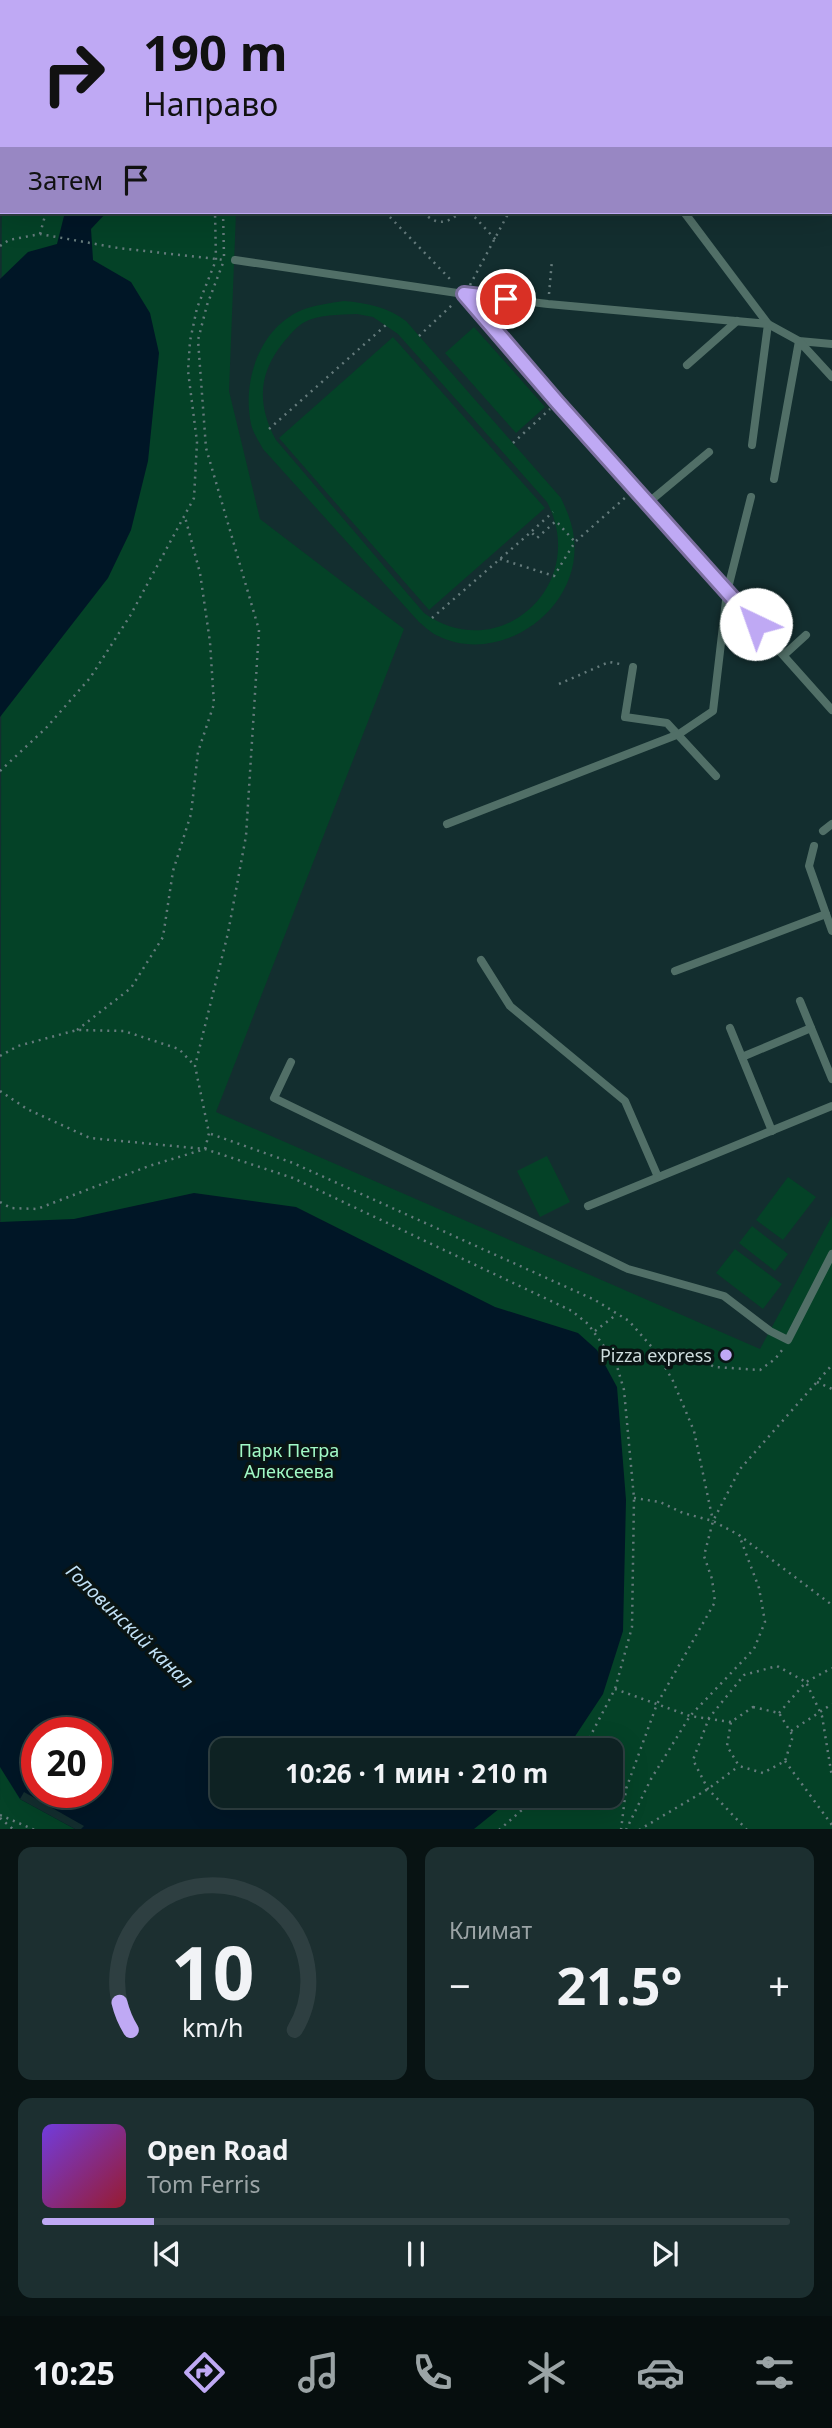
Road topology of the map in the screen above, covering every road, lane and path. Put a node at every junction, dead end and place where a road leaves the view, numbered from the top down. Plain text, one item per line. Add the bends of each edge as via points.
1 (45, 214) edge
2 (215, 214) edge
3 (223, 214) edge
4 (387, 214) edge
5 (425, 214) edge
6 (459, 214) edge
7 (472, 214) edge
8 (508, 214) edge
9 (686, 214) edge
10 (40, 234) junction
11 (496, 240) junction
12 (0, 246) edge
13 (216, 260) junction
14 (224, 260) junction
15 (235, 260) dead end
16 (552, 260) dead end
17 (464, 294) junction
18 (548, 304) junction
19 (737, 321) junction
20 (768, 324) junction
21 (386, 325) dead end
22 (419, 336) dead end
23 (799, 341) junction
24 (832, 344) edge
25 (688, 365) dead end
26 (832, 377) edge
27 (557, 402) junction
28 (269, 429) dead end
29 (513, 443) dead end
30 (752, 445) dead end
31 (709, 452) dead end
32 (774, 479) dead end
33 (636, 488) junction
34 (751, 497) dead end
35 (649, 502) junction
36 (553, 512) dead end
37 (186, 517) junction
38 (531, 532) junction
39 (575, 542) junction
40 (500, 559) junction
41 (727, 592) junction
42 (432, 618) dead end
43 (806, 635) dead end
44 (784, 655) junction
45 (633, 667) joint
46 (559, 684) dead end
47 (832, 709) edge
48 (679, 734) junction
49 (0, 771) edge
50 (716, 776) dead end
51 (447, 824) dead end
52 (832, 824) edge
53 (824, 831) dead end
54 (814, 846) dead end
55 (826, 914) junction
56 (832, 932) edge
57 (481, 960) dead end
58 (675, 971) dead end
59 (800, 1001) dead end
60 (730, 1028) dead end
61 (811, 1028) junction
62 (77, 1030) junction
63 (0, 1056) edge
64 (742, 1057) junction
65 (291, 1062) dead end
66 (195, 1066) junction
67 (832, 1079) edge
68 (0, 1091) edge
69 (832, 1106) edge
70 (772, 1130) junction
71 (209, 1133) junction
72 (205, 1149) junction
73 (658, 1177) junction
74 (0, 1202) edge
75 (588, 1206) dead end
76 (832, 1254) edge
77 (617, 1314) junction
78 (595, 1332) junction
79 (788, 1340) junction
80 (657, 1353) junction
81 (832, 1365) edge
82 (817, 1382) junction
83 (832, 1389) edge
84 (634, 1498) junction
85 (713, 1521) junction
86 (739, 1535) junction
87 (832, 1605) edge
88 (832, 1668) edge
89 (806, 1682) junction
90 (615, 1689) junction
91 (657, 1704) junction
92 (832, 1704) edge
93 (820, 1712) junction
94 (779, 1713) junction
95 (690, 1716) junction
96 (709, 1718) junction
97 (731, 1722) junction
98 (791, 1731) junction
99 (589, 1738) edge
100 (785, 1761) junction
101 (739, 1766) junction
102 (832, 1777) edge
103 (623, 1787) edge
104 (626, 1789) junction
105 (708, 1789) junction
106 (524, 1808) edge
107 (0, 1816) edge
108 (832, 1825) edge
109 (14, 1829) edge
110 (35, 1829) edge
111 (499, 1829) edge
112 (623, 1829) edge
113 (639, 1829) edge
114 (747, 1829) edge

1 - 10 path
2 - 13 path
3 - 14 path
4 - 17 path
5 - 6 path via 438,223
7 - 11 path
8 - 11 path
9 - 20 lane
10 - 12 path
10 - 13 path
11 - 17 path
13 - 14 path
13 - 37 path via 190,341 188,371 197,442 194,498
14 - 66 path via 198,340 206,448 260,630 246,836
15 - 17 lane
16 - 18 path
17 - 18 lane
17 - 22 path
17 - 27 lane
18 - 19 lane
19 - 20 lane
19 - 25 lane
20 - 23 lane
20 - 30 lane
21 - 28 path
23 - 24 lane
23 - 26 lane
23 - 32 lane
27 - 29 path
27 - 33 lane
31 - 35 lane
33 - 35 lane
33 - 39 path
34 - 41 lane
35 - 41 lane
36 - 38 path
37 - 49 path via 90,678
37 - 62 path via 202,587 214,704 198,752 191,814 173,871 163,937 131,988
38 - 39 path via 537,538 556,521
38 - 40 path
39 - 40 path via 554,576
40 - 42 path
41 - 44 lane
41 - 48 lane via 713,711
43 - 44 lane
44 - 47 lane
45 - 46 path via 609,662
45 - 48 lane via 625,717 667,723
48 - 50 lane
48 - 51 lane
52 - 53 lane
54 - 55 lane via 809,866
55 - 56 lane
55 - 58 lane
57 - 73 lane via 510,1006 625,1101
59 - 61 lane
60 - 64 lane
61 - 64 lane
61 - 67 lane
62 - 63 path via 18,1046
62 - 66 path via 124,1031 179,1049
64 - 70 lane
65 - 79 lane via 274,1098 628,1269 724,1296
66 - 71 path
68 - 72 path via 27,1110 90,1138
69 - 70 lane
70 - 73 lane
71 - 72 path
71 - 77 path via 293,1163
72 - 74 path via 37,1209 11,1208
72 - 78 path via 293,1178 572,1311
73 - 75 lane
76 - 79 lane
77 - 78 path
77 - 80 path
78 - 84 path via 616,1363 624,1390
79 - 80 path via 760,1370 715,1367 681,1352
80 - 85 path via 694,1431
81 - 82 path
82 - 83 path
82 - 85 path via 740,1469
84 - 85 path
84 - 90 path via 632,1627
85 - 86 path
85 - 91 path via 704,1556 715,1602
86 - 87 path
86 - 95 path via 759,1588 765,1622 754,1649
88 - 89 path
89 - 93 path
89 - 94 path
89 - 96 path via 777,1666 744,1675
90 - 91 path
90 - 99 path
91 - 95 path
91 - 104 path
92 - 93 path
93 - 98 path
93 - 102 path
94 - 97 path via 753,1707
94 - 98 path
95 - 96 path
95 - 112 path
96 - 97 path
96 - 105 path via 693,1760
97 - 101 path via 727,1746
98 - 100 path
100 - 101 path via 764,1773
100 - 108 path
101 - 105 path
103 - 104 path
104 - 112 path
105 - 113 path
105 - 114 path
106 - 111 path
107 - 109 path
107 - 110 path

